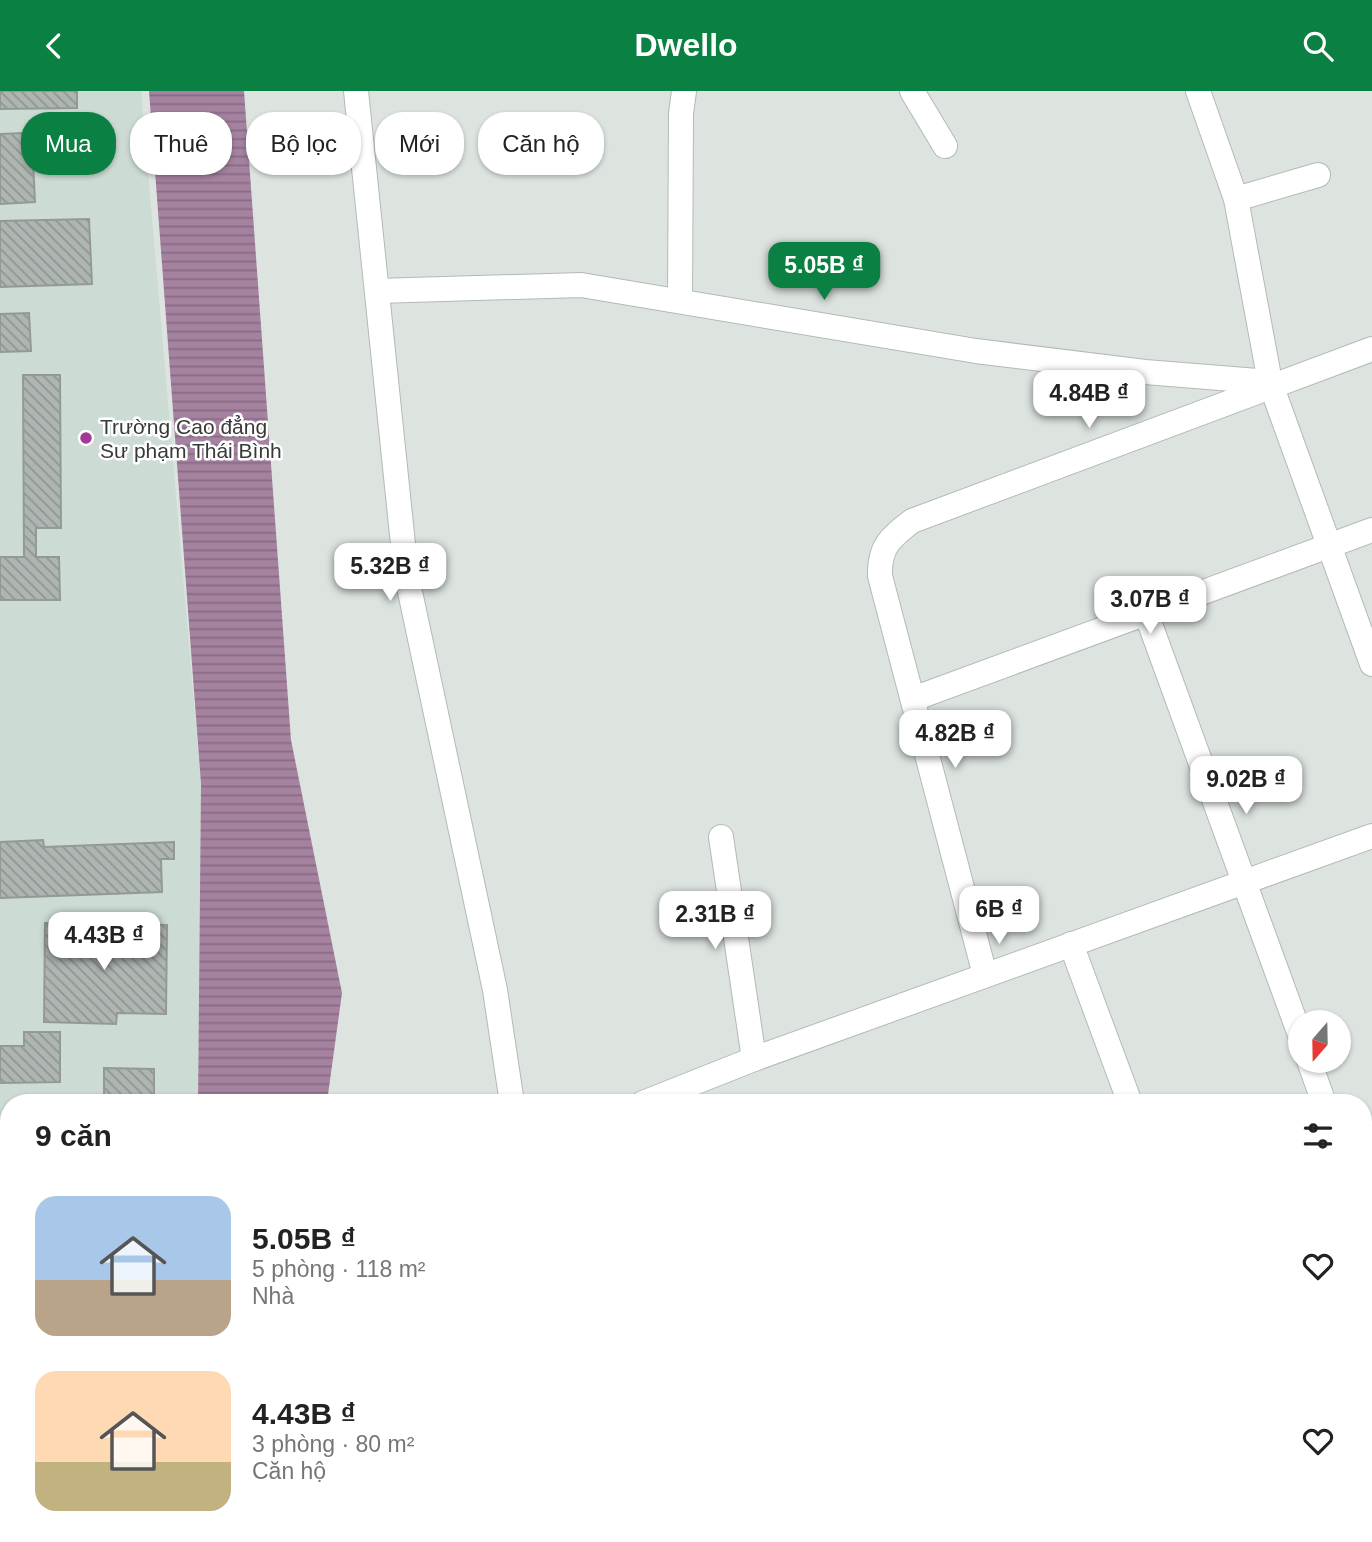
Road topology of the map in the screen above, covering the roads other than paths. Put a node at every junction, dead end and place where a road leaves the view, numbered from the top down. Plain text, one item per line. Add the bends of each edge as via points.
1 (356, 91) edge
2 (684, 91) edge
3 (912, 91) edge
4 (1198, 91) edge
5 (945, 146) dead end
6 (1318, 175) dead end
7 (1236, 199) junction
8 (377, 291) junction
9 (680, 301) junction
10 (1372, 349) edge
11 (1271, 384) junction
12 (1372, 530) edge
13 (1329, 546) junction
14 (1146, 613) junction
15 (1372, 664) edge
16 (913, 699) junction
17 (1372, 836) edge
18 (721, 837) dead end
19 (1246, 881) junction
20 (1071, 944) junction
21 (985, 975) junction
22 (1291, 1010) edge
23 (754, 1059) junction
24 (1313, 1073) edge
25 (511, 1094) edge
26 (666, 1094) edge
27 (1127, 1094) edge
28 (1321, 1094) edge

1 - 8 street
2 - 9 street
3 - 5 street
4 - 7 street
6 - 7 street
7 - 11 street
8 - 9 street via 581,285
8 - 25 street via 407,573 495,990
9 - 11 street via 976,351
10 - 11 street
11 - 13 street
11 - 16 street via 912,520 887,540 879,557 880,576
12 - 13 street
13 - 14 street
13 - 15 street
14 - 16 street
14 - 19 street
16 - 21 street
17 - 19 street
18 - 23 street
19 - 20 street
19 - 22 street
20 - 21 street
20 - 27 street
21 - 23 street
23 - 26 street
24 - 28 street

